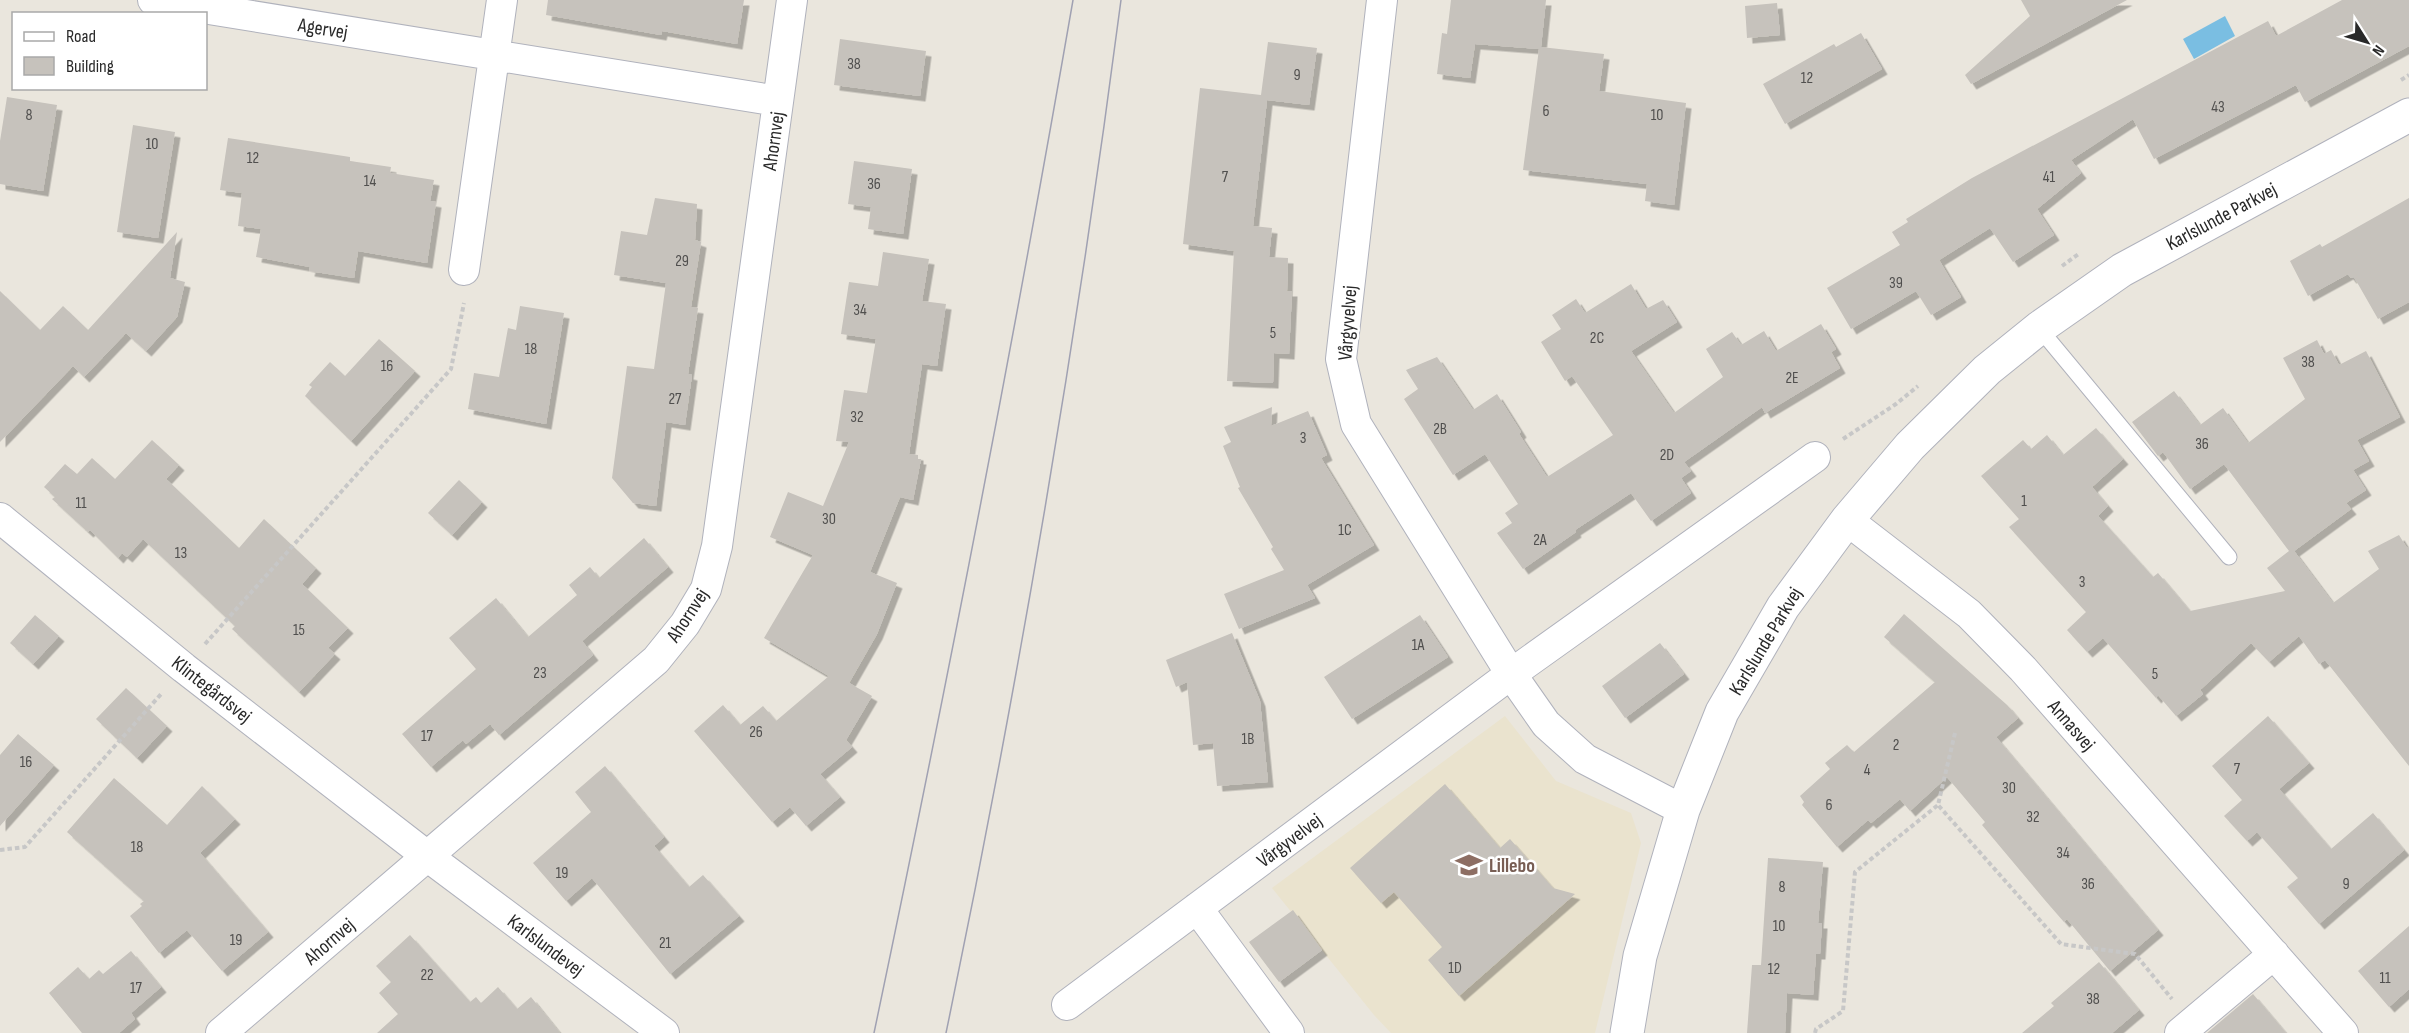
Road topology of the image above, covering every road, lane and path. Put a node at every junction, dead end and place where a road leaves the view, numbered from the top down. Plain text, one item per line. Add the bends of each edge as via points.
1 (153, 0) edge
2 (502, 0) edge
3 (792, 0) edge
4 (1382, 0) edge
5 (493, 56) junction
6 (778, 101) junction
7 (2409, 115) edge
8 (464, 270) joint
9 (2039, 328) junction
10 (1815, 457) dead end
11 (0, 518) edge
12 (1847, 520) junction
13 (2229, 557) dead end
14 (184, 668) junction
15 (1511, 674) junction
16 (1955, 733) dead end
17 (1938, 805) junction
18 (1683, 810) junction
19 (0, 850) edge
20 (427, 856) junction
21 (1197, 908) junction
22 (2274, 954) junction
23 (1067, 1005) dead end
24 (2186, 1028) edge
25 (221, 1033) edge
26 (664, 1033) edge
27 (1289, 1033) edge
28 (1627, 1033) edge
29 (1815, 1033) edge
30 (2343, 1033) edge

1 - 5 street, Agervej
2 - 5 street
3 - 6 street, Ahornvej
4 - 15 street, Vårgyvelvej via 1341,358 1356,424
5 - 6 street, Agervej
5 - 8 street
6 - 20 street, Ahornvej via 717,546 706,589 656,660
7 - 9 street, Karlslunde Parkvej via 2122,270
8 - 14 path via 465,296 451,369
9 - 12 street, Karlslunde Parkvej via 1987,370 1917,438
9 - 13 lane
10 - 15 street, Vårgyvelvej
11 - 14 street, Klintegårdsvej
12 - 18 street, Karlslunde Parkvej via 1783,607 1722,712
12 - 22 street, Annasvej via 1969,614 2016,661
14 - 19 path via 25,847
14 - 20 street, Klintegårdsvej
15 - 18 street, Vårgyvelvej via 1546,724 1585,759
15 - 21 street, Vårgyvelvej
16 - 17 path
17 - 24 path via 2061,944 2135,954
17 - 29 path via 1855,872 1843,1011
18 - 28 street, Karlslunde Parkvej via 1641,956
20 - 25 street, Ahornvej
20 - 26 street, Karlslundevej
21 - 23 street, Vårgyvelvej
21 - 27 street
22 - 24 street
22 - 30 street, Annasvej

